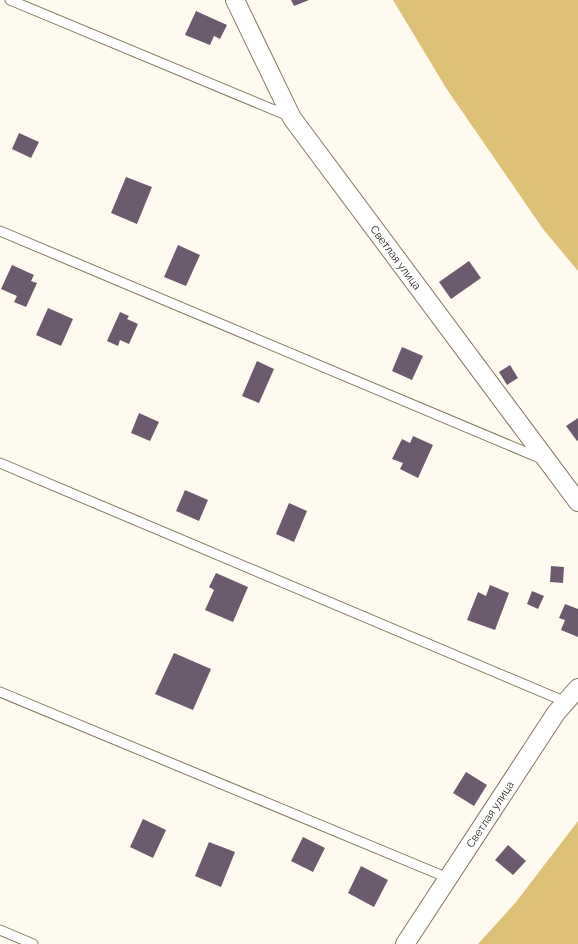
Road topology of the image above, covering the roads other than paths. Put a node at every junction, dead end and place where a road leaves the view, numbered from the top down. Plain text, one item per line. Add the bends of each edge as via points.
1 (10, 0) edge
2 (236, 0) edge
3 (292, 118) junction
4 (0, 231) edge
5 (545, 460) junction
6 (0, 463) edge
7 (578, 502) edge
8 (578, 688) edge
9 (0, 692) edge
10 (566, 702) junction
11 (448, 878) junction
12 (0, 930) edge
13 (33, 944) edge
14 (405, 944) edge

1 - 3 lane
2 - 3 street, Светлая улица
3 - 5 street, Светлая улица
4 - 5 lane
5 - 7 street, Светлая улица
6 - 10 lane
8 - 10 street, Светлая улица
9 - 11 lane
10 - 11 street, Светлая улица via 556,713
11 - 14 street, Светлая улица
12 - 13 lane

